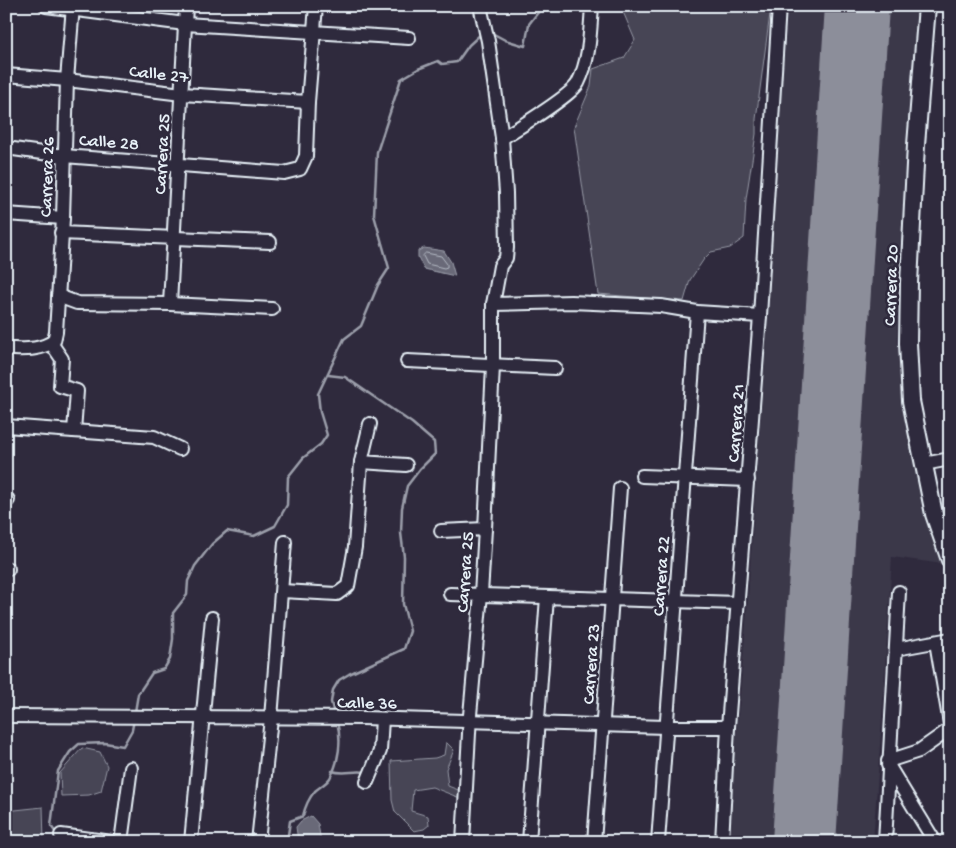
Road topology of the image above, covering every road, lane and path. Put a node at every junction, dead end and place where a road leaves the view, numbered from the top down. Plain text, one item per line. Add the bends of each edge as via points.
1 (46, 6) edge
2 (186, 6) edge
3 (316, 6) edge
4 (592, 6) edge
5 (779, 6) edge
6 (927, 6) edge
7 (73, 8) edge
8 (480, 8) edge
9 (185, 24) junction
10 (314, 32) junction
11 (409, 38) dead end
12 (6, 75) edge
13 (67, 80) junction
14 (182, 94) junction
15 (308, 102) junction
16 (502, 138) junction
17 (6, 148) edge
18 (64, 156) junction
19 (177, 164) junction
20 (6, 214) edge
21 (62, 218) junction
22 (62, 233) junction
23 (174, 238) junction
24 (270, 242) dead end
25 (58, 296) junction
26 (170, 304) junction
27 (493, 304) junction
28 (272, 310) dead end
29 (697, 312) junction
30 (760, 316) junction
31 (49, 344) junction
32 (6, 349) edge
33 (407, 361) dead end
34 (493, 366) junction
35 (555, 368) dead end
36 (370, 424) dead end
37 (6, 426) edge
38 (74, 432) junction
39 (180, 448) dead end
40 (950, 459) edge
41 (361, 462) junction
42 (924, 464) junction
43 (406, 465) dead end
44 (642, 476) dead end
45 (684, 477) junction
46 (748, 480) junction
47 (620, 488) dead end
48 (485, 529) junction
49 (441, 532) dead end
50 (285, 542) dead end
51 (950, 560) edge
52 (282, 591) junction
53 (899, 592) dead end
54 (450, 594) dead end
55 (481, 594) junction
56 (547, 597) junction
57 (611, 598) junction
58 (675, 600) junction
59 (738, 603) junction
60 (212, 618) dead end
61 (950, 640) edge
62 (936, 642) junction
63 (896, 649) junction
64 (6, 716) edge
65 (201, 718) junction
66 (271, 718) junction
67 (382, 719) junction
68 (470, 722) junction
69 (537, 724) junction
70 (950, 724) edge
71 (603, 726) junction
72 (728, 727) junction
73 (666, 728) junction
74 (950, 729) edge
75 (888, 763) junction
76 (131, 768) dead end
77 (367, 782) dead end
78 (61, 835) dead end
79 (112, 842) edge
80 (121, 842) edge
81 (191, 842) edge
82 (258, 842) edge
83 (463, 842) edge
84 (529, 842) edge
85 (594, 842) edge
86 (658, 842) edge
87 (722, 842) edge
88 (885, 842) edge
89 (935, 842) edge

1 - 7 street
2 - 9 street, Carrera 25
3 - 10 street
4 - 16 street via 586,61 577,84 562,98
5 - 30 street, Carrera 21
6 - 42 main road, Carrera 20 via 916,145 908,343 911,401
7 - 9 street
7 - 13 street, Carrera 26
8 - 16 street, Carrera 25
9 - 10 street
9 - 14 street, Carrera 25
10 - 11 street
10 - 15 street
12 - 13 street, Calle 27
13 - 14 street, Calle 27
13 - 18 street, Carrera 26
14 - 15 street, Calle 27
14 - 19 street, Carrera 25
15 - 19 street, Calle 28 via 306,156 300,169 284,173
16 - 27 street, Carrera 25 via 507,248
17 - 18 street, Calle 28
18 - 19 street, Calle 28
18 - 21 street, Carrera 26
19 - 23 street, Carrera 25
20 - 21 street
21 - 22 street, Carrera 26
22 - 23 street
22 - 25 street, Carrera 26
23 - 24 street
23 - 26 street, Carrera 25
25 - 26 street via 78,302
25 - 31 street, Carrera 26 via 56,332 54,341
26 - 28 street
27 - 29 street via 581,302 661,306
27 - 34 street, Carrera 25
29 - 30 street
29 - 45 street, Carrera 22
30 - 46 street, Carrera 21
31 - 32 street via 33,349
31 - 38 street via 62,359 60,386 77,392
33 - 34 street
34 - 35 street
34 - 48 street, Carrera 25
36 - 41 street
37 - 38 street
38 - 39 street via 154,437
40 - 42 street
41 - 43 street
41 - 52 street via 355,547 348,586 337,594
42 - 51 main road, Carrera 20 via 934,514
44 - 45 street
45 - 46 street
45 - 58 street, Carrera 22
46 - 59 street, Carrera 21
47 - 57 street, Carrera 23
48 - 49 street
48 - 55 street, Carrera 25
50 - 52 street
52 - 66 street
53 - 63 street
54 - 55 street
55 - 56 street
55 - 68 street, Carrera 25
56 - 57 street
56 - 69 street
57 - 58 street
57 - 71 street, Carrera 23
58 - 59 street
58 - 73 street, Carrera 22
59 - 72 street, Carrera 21
60 - 65 street
61 - 62 street
62 - 63 street
62 - 70 street
63 - 75 street
64 - 65 street, Calle 36
65 - 66 street, Calle 36
65 - 81 street
66 - 67 street, Calle 36
66 - 82 street
67 - 68 street, Calle 36
67 - 77 street via 380,751
68 - 69 street, Calle 36
68 - 83 street, Carrera 25
69 - 71 street, Calle 36
69 - 84 street
71 - 73 street, Calle 36
71 - 85 street, Carrera 23
72 - 73 street, Calle 36
72 - 87 street, Carrera 21
73 - 86 street, Carrera 22
74 - 75 street via 919,751
75 - 88 street
75 - 89 street
76 - 80 street
78 - 79 street

